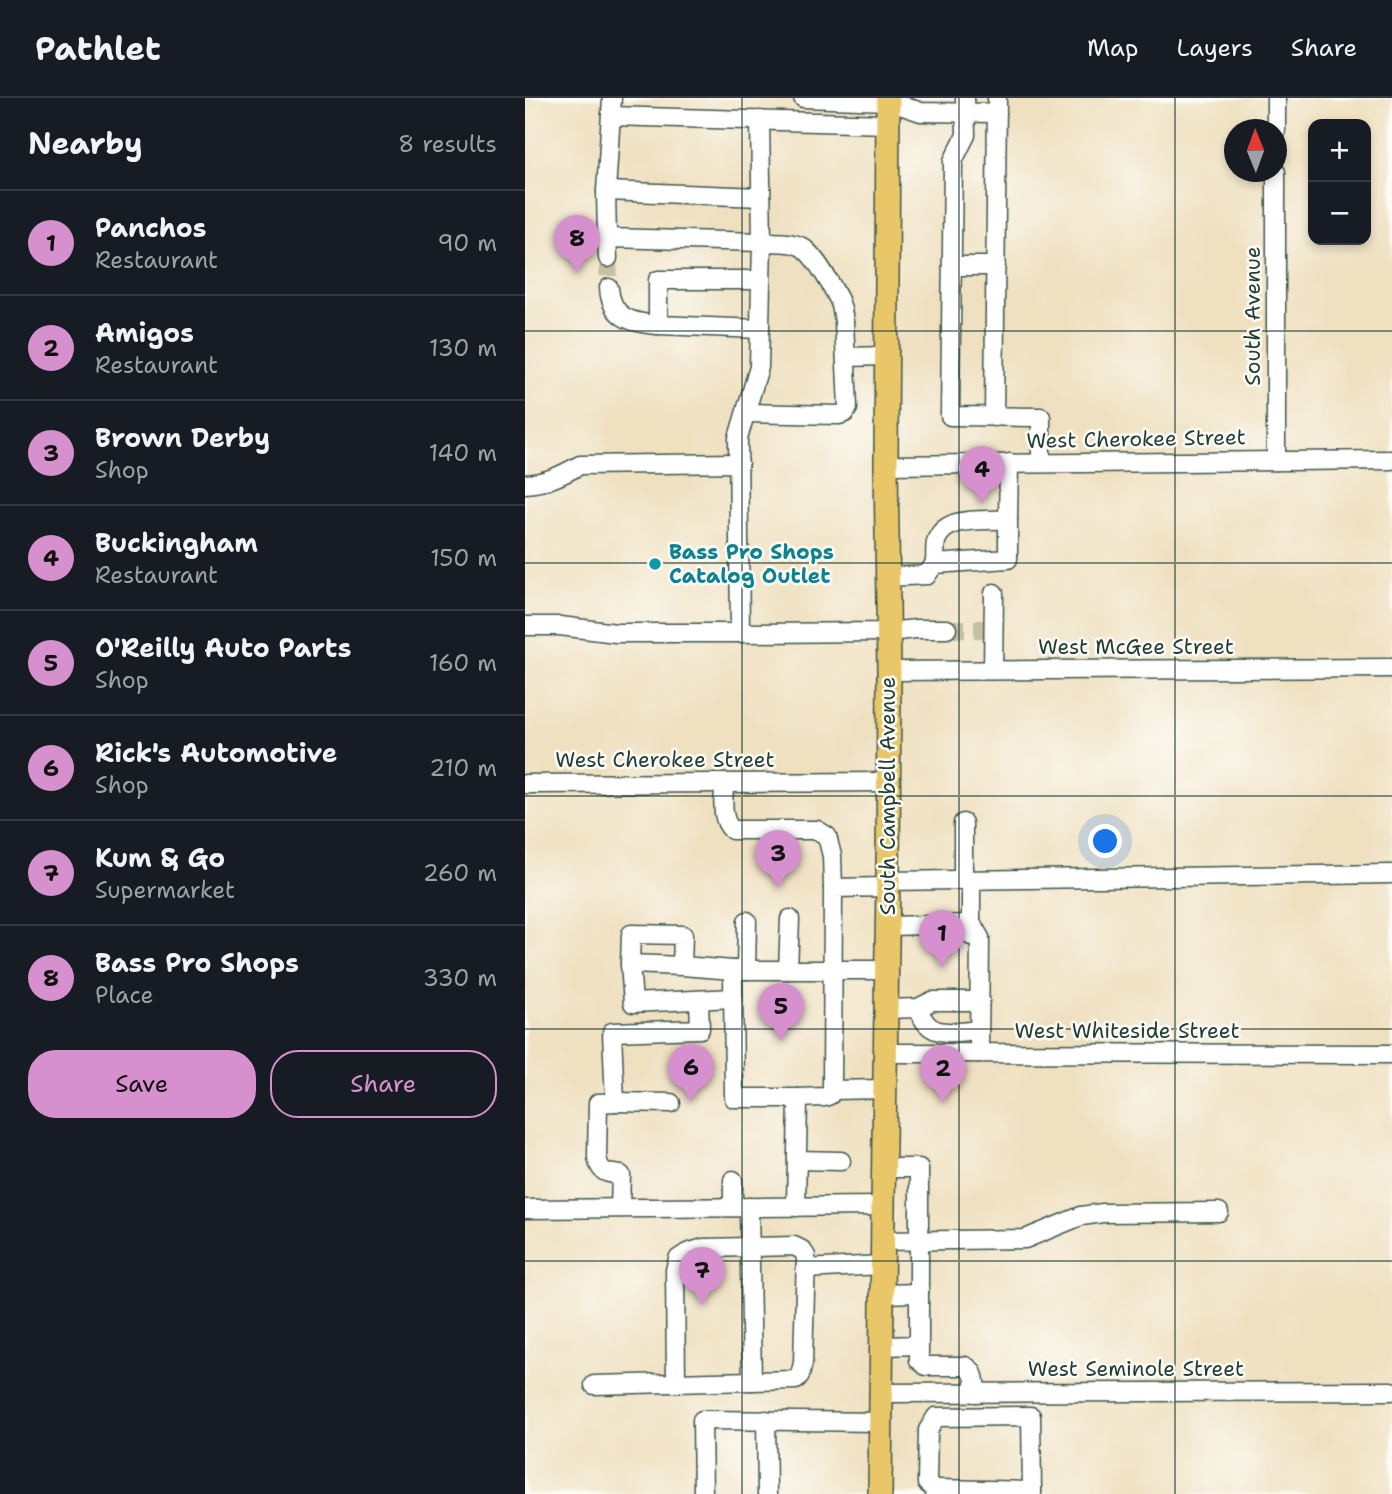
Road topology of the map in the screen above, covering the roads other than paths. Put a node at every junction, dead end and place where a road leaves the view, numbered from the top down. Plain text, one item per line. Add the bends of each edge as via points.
1 (803, 98) edge
2 (1276, 98) edge
3 (888, 99) edge
4 (965, 105) edge
5 (997, 106) edge
6 (612, 107) edge
7 (1276, 119) edge
8 (760, 120) junction
9 (888, 124) junction
10 (1276, 182) edge
11 (606, 191) junction
12 (761, 197) junction
13 (607, 237) junction
14 (762, 242) junction
15 (608, 258) tunnel mouth
16 (952, 266) junction
17 (996, 267) junction
18 (760, 280) junction
19 (609, 288) tunnel mouth
20 (658, 325) junction
21 (760, 329) junction
22 (887, 356) junction
23 (846, 357) junction
24 (746, 413) junction
25 (994, 417) junction
26 (1389, 460) edge
27 (1276, 461) junction
28 (739, 463) junction
29 (1041, 463) junction
30 (1009, 464) junction
31 (886, 465) junction
32 (525, 484) edge
33 (1008, 519) junction
34 (935, 564) junction
35 (887, 577) junction
36 (995, 593) dead end
37 (525, 626) edge
38 (947, 629) tunnel mouth
39 (888, 632) junction
40 (740, 633) junction
41 (1388, 668) edge
42 (993, 670) junction
43 (889, 671) junction
44 (889, 782) junction
45 (525, 783) edge
46 (724, 783) junction
47 (963, 823) dead end
48 (1392, 874) edge
49 (967, 880) junction
50 (888, 884) junction
51 (833, 888) junction
52 (790, 919) dead end
53 (747, 921) dead end
54 (971, 924) junction
55 (888, 926) junction
56 (630, 964) junction
57 (682, 966) junction
58 (740, 970) junction
59 (788, 970) junction
60 (833, 970) junction
61 (886, 970) junction
62 (980, 997) junction
63 (733, 998) junction
64 (699, 1000) junction
65 (918, 1008) junction
66 (886, 1009) junction
67 (979, 1030) junction
68 (885, 1053) junction
69 (979, 1053) junction
70 (1392, 1054) edge
71 (884, 1089) junction
72 (832, 1090) junction
73 (798, 1098) junction
74 (615, 1102) junction
75 (671, 1103) dead end
76 (797, 1160) junction
77 (841, 1161) dead end
78 (883, 1168) junction
79 (733, 1180) dead end
80 (883, 1206) junction
81 (741, 1207) junction
82 (796, 1207) junction
83 (620, 1208) junction
84 (525, 1209) edge
85 (1219, 1212) dead end
86 (918, 1240) junction
87 (882, 1241) junction
88 (749, 1247) junction
89 (882, 1265) junction
90 (805, 1269) junction
91 (919, 1293) junction
92 (882, 1294) junction
93 (919, 1345) junction
94 (881, 1346) junction
95 (752, 1381) junction
96 (676, 1383) junction
97 (594, 1385) dead end
98 (1392, 1391) edge
99 (976, 1392) junction
100 (1031, 1392) junction
101 (881, 1393) junction
102 (1031, 1416) junction
103 (767, 1420) junction
104 (881, 1422) junction
105 (935, 1491) edge
106 (1032, 1492) edge
107 (703, 1494) edge
108 (767, 1494) edge
109 (880, 1494) edge

1 - 3 street
2 - 7 street
3 - 4 street via 921,112
3 - 9 main road, South Campbell Avenue
4 - 5 street
4 - 16 street via 966,135 953,161
5 - 17 street
6 - 8 street
6 - 11 street
8 - 9 street
8 - 12 street
9 - 22 main road, South Campbell Avenue
10 - 27 street, South Avenue
11 - 12 street
11 - 13 street
12 - 14 street
13 - 14 street
13 - 15 street
14 - 18 street
14 - 23 street via 796,245 812,255 842,309
16 - 17 street
16 - 25 street via 950,416
17 - 25 street
18 - 20 street via 658,280
18 - 21 street
19 - 20 street via 617,311 628,321
20 - 21 street
21 - 24 street via 759,367
22 - 23 street
22 - 31 main road, South Campbell Avenue
23 - 24 street via 845,413
24 - 28 street via 738,439
25 - 29 street via 1041,417
26 - 27 street, West Cherokee Street
27 - 29 street, West Cherokee Street
28 - 32 street via 580,464 562,476
28 - 40 street
29 - 30 street, West Cherokee Street
30 - 31 street, West Cherokee Street
30 - 33 street
31 - 35 main road, South Campbell Avenue
33 - 34 street via 966,520 946,527 936,540
33 - 34 street via 1008,559
34 - 35 street via 926,575
35 - 39 main road, South Campbell Avenue
36 - 42 street via 989,630
37 - 40 street via 616,633
38 - 39 street
39 - 40 street
39 - 43 main road, South Campbell Avenue
41 - 42 street, West McGee Street
42 - 43 street, West McGee Street
43 - 44 main road, South Campbell Avenue
44 - 46 street, West Cherokee Street
44 - 50 main road, South Campbell Avenue
45 - 46 street, West Cherokee Street
46 - 51 street via 725,820 731,830 817,830 827,836
47 - 49 street
48 - 49 street
49 - 50 street
49 - 54 street
50 - 51 street
50 - 55 main road, South Campbell Avenue
51 - 60 street
52 - 59 street
53 - 58 street
54 - 55 street
54 - 62 street via 980,938
55 - 61 main road, South Campbell Avenue
56 - 57 street
56 - 57 street via 631,934 683,935
56 - 64 street via 633,1003
57 - 58 street
58 - 59 street
58 - 63 street
59 - 60 street
60 - 61 street
60 - 72 street
61 - 66 main road, South Campbell Avenue
62 - 65 street via 932,1001
62 - 67 street
63 - 64 street
63 - 73 street via 734,1098
64 - 74 street via 700,1029 612,1032
65 - 66 street
65 - 67 street via 928,1026 941,1031
66 - 68 main road, South Campbell Avenue
67 - 69 street
68 - 69 street, West Whiteside Street
68 - 71 main road, South Campbell Avenue
69 - 70 street, West Whiteside Street
71 - 72 street
71 - 78 main road, South Campbell Avenue
72 - 73 street via 830,1096
73 - 76 street
74 - 75 street
74 - 83 street via 598,1103 597,1157 602,1170 621,1175
76 - 77 street
76 - 82 street
78 - 80 main road, South Campbell Avenue
78 - 86 street via 919,1168
79 - 81 street
80 - 82 street
80 - 87 main road, South Campbell Avenue
81 - 82 street
81 - 83 street
81 - 88 street
83 - 84 street
85 - 86 street via 1103,1213 1081,1216 1025,1239
86 - 87 street
86 - 91 street
87 - 89 main road, South Campbell Avenue
88 - 90 street via 794,1246 806,1256
88 - 95 street
88 - 96 street via 703,1248 678,1259
89 - 90 street
89 - 92 main road, South Campbell Avenue
90 - 95 street via 800,1376 796,1380
91 - 92 street
91 - 93 street
92 - 94 main road, South Campbell Avenue
93 - 94 street
93 - 99 street via 919,1360 926,1366 969,1368
94 - 101 main road, South Campbell Avenue
95 - 96 street
96 - 97 street
98 - 100 street, West Seminole Street
99 - 100 street, West Seminole Street
99 - 101 street, West Seminole Street
100 - 102 street
101 - 104 main road, South Campbell Avenue
102 - 105 street via 936,1417 927,1430 927,1483
102 - 106 street
103 - 104 street
103 - 107 street via 702,1420
103 - 108 street
104 - 109 main road, South Campbell Avenue
105 - 106 street

